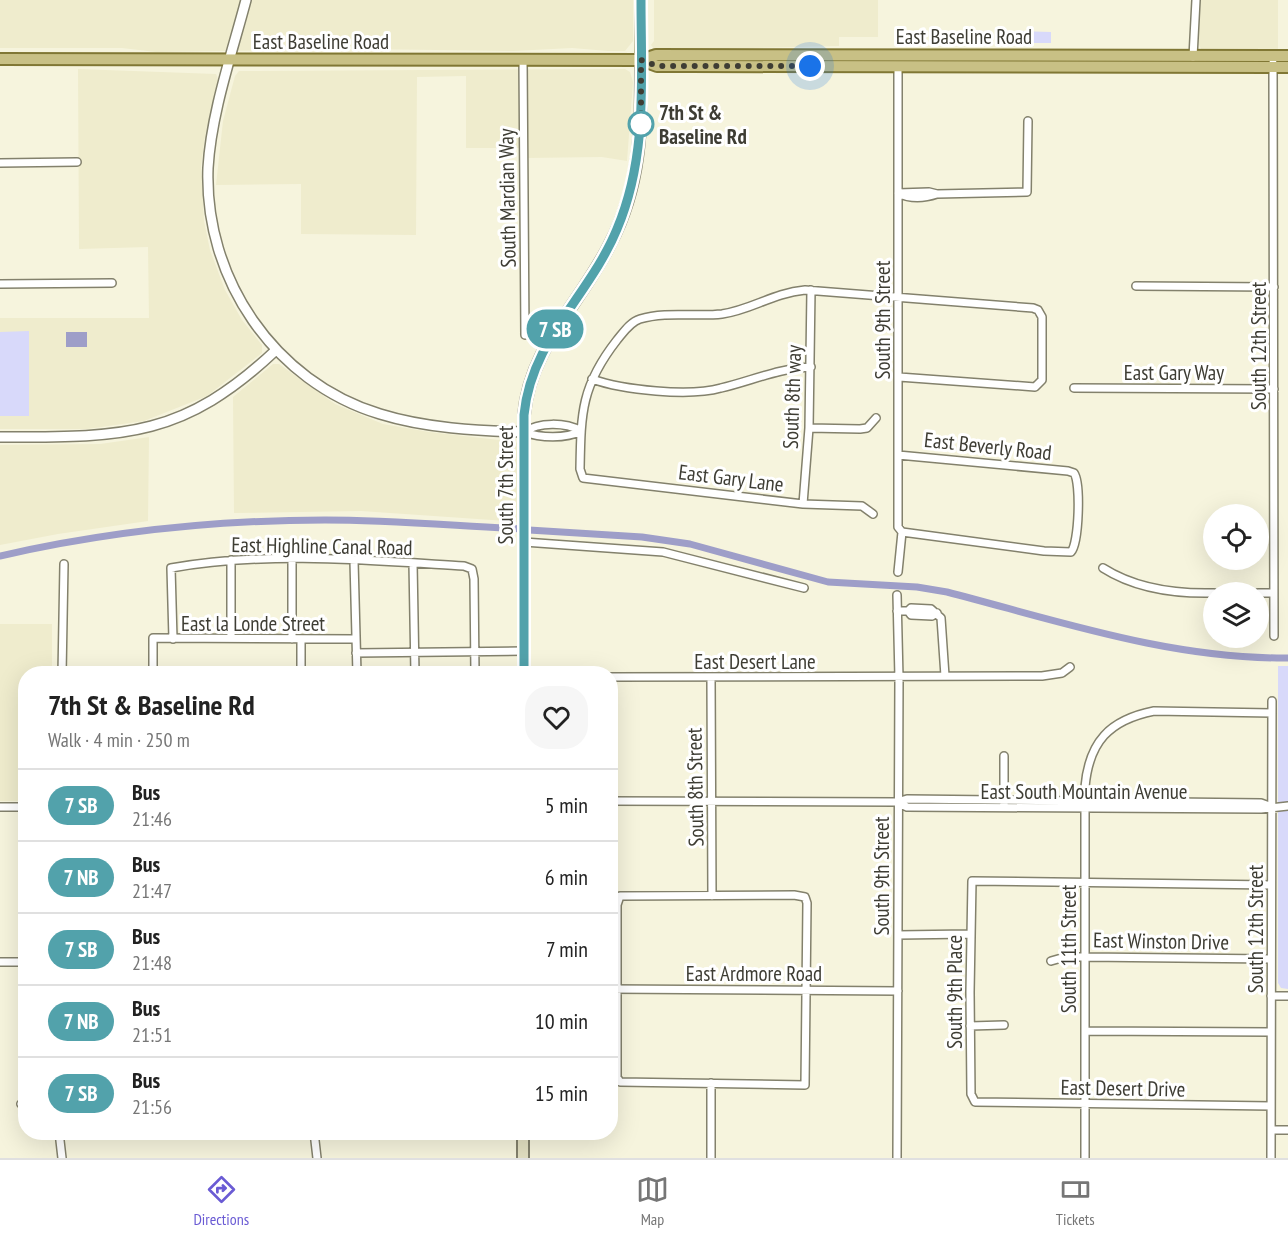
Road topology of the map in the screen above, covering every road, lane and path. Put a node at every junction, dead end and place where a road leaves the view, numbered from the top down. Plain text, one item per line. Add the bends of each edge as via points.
1 (246, 0) edge
2 (641, 0) edge
3 (1196, 0) edge
4 (1288, 56) edge
5 (0, 59) edge
6 (523, 60) junction
7 (641, 60) junction
8 (231, 61) junction
9 (898, 61) junction
10 (1193, 62) junction
11 (1273, 62) junction
12 (1288, 67) edge
13 (1028, 121) dead end
14 (0, 162) edge
15 (77, 162) dead end
16 (898, 193) junction
17 (0, 284) edge
18 (112, 284) dead end
19 (1136, 286) dead end
20 (1274, 287) junction
21 (811, 290) junction
22 (899, 298) junction
23 (525, 335) dead end
24 (276, 350) junction
25 (811, 367) junction
26 (899, 377) junction
27 (592, 379) junction
28 (1074, 388) dead end
29 (1274, 389) junction
30 (876, 418) dead end
31 (559, 426) junction
32 (809, 428) junction
33 (581, 430) junction
34 (524, 432) junction
35 (559, 436) junction
36 (0, 437) edge
37 (898, 455) junction
38 (803, 504) junction
39 (873, 514) dead end
40 (902, 532) junction
41 (524, 542) junction
42 (292, 558) junction
43 (231, 560) junction
44 (354, 561) junction
45 (413, 563) junction
46 (64, 564) dead end
47 (1103, 568) dead end
48 (898, 572) dead end
49 (804, 588) dead end
50 (1203, 593) edge
51 (1269, 593) edge
52 (1274, 593) junction
53 (897, 595) dead end
54 (897, 611) junction
55 (1274, 636) dead end
56 (231, 638) junction
57 (173, 639) junction
58 (292, 639) junction
59 (301, 639) junction
60 (354, 639) junction
61 (475, 651) junction
62 (524, 651) junction
63 (414, 652) junction
64 (356, 653) junction
65 (62, 666) edge
66 (153, 666) edge
67 (301, 666) edge
68 (357, 666) edge
69 (415, 666) edge
70 (475, 666) edge
71 (524, 666) edge
72 (1070, 667) dead end
73 (945, 676) junction
74 (618, 677) edge
75 (711, 678) junction
76 (899, 678) junction
77 (1272, 701) dead end
78 (1272, 713) junction
79 (1004, 756) dead end
80 (618, 801) edge
81 (712, 802) junction
82 (897, 802) junction
83 (1004, 804) junction
84 (1085, 804) junction
85 (1288, 806) edge
86 (0, 807) edge
87 (18, 807) edge
88 (1272, 807) junction
89 (1085, 882) junction
90 (1271, 885) junction
91 (712, 896) junction
92 (618, 902) edge
93 (970, 934) junction
94 (898, 935) junction
95 (1084, 957) junction
96 (1271, 959) junction
97 (1051, 961) dead end
98 (0, 962) edge
99 (18, 962) edge
100 (618, 989) edge
101 (805, 989) junction
102 (898, 991) junction
103 (1271, 996) junction
104 (1288, 996) edge
105 (1004, 1025) dead end
106 (970, 1026) junction
107 (1085, 1031) junction
108 (1271, 1032) junction
109 (618, 1079) edge
110 (711, 1083) junction
111 (975, 1102) joint
112 (1085, 1105) junction
113 (1271, 1106) junction
114 (1271, 1130) junction
115 (1288, 1130) edge
116 (60, 1140) edge
117 (315, 1140) edge
118 (523, 1140) edge
119 (62, 1158) edge
120 (317, 1158) edge
121 (523, 1158) edge
122 (711, 1158) edge
123 (897, 1158) edge
124 (1085, 1158) edge
125 (1271, 1158) edge

1 - 8 street
2 - 7 main road, South 7th Street
3 - 10 street
4 - 11 main road, East Baseline Road
5 - 8 main road, East Baseline Road
6 - 7 main road, East Baseline Road
6 - 8 main road, East Baseline Road
6 - 23 street, South Mardian Way
7 - 9 main road, East Baseline Road via 657,66 775,60
7 - 34 main road, South 7th Street via 641,142 630,196 609,247 538,360 527,390
8 - 24 street via 209,154 211,213 231,285
9 - 10 main road, East Baseline Road
9 - 16 street, South 9th Street
10 - 11 main road, East Baseline Road
11 - 12 main road, East Baseline Road
11 - 20 street, South 12th Street
13 - 16 street via 1027,192 906,197
14 - 15 street
16 - 22 street, South 9th Street
17 - 18 street
19 - 20 street
20 - 29 street, South 12th Street
21 - 22 street
21 - 25 street, South 8th way
21 - 27 street via 784,292 725,313 638,319 615,343
22 - 26 street, South 9th Street
22 - 26 street via 948,299 1038,310 1042,317 1042,380 1035,387
24 - 34 street via 321,387 380,414 422,423
24 - 36 street via 218,398 166,423 102,436
25 - 27 street via 778,371 710,391 628,389
25 - 32 street, South 8th way
26 - 37 street, South 9th Street
27 - 33 street via 583,406
28 - 29 street, East Gary Way
29 - 52 street, South 12th Street
30 - 32 street via 867,428
31 - 33 street
31 - 34 street via 533,425
31 - 35 street
32 - 38 street, South 8th way
33 - 35 street via 572,436
33 - 38 street, East Gary Lane via 583,478
34 - 35 street
34 - 41 main road, South 7th Street
37 - 40 street, South 9th Street via 898,527
37 - 40 street, East Beverly Road via 1074,473 1078,483 1075,549 1071,552 1044,552
38 - 39 street, East Gary Lane via 862,506
40 - 48 street, South 9th Street
41 - 49 street via 663,552
41 - 62 main road, South 7th Street
42 - 43 street, East Highline Canal Road
42 - 44 street, East Highline Canal Road
42 - 58 street
43 - 56 street
43 - 57 street, East Highline Canal Road via 171,568
44 - 45 street, East Highline Canal Road
44 - 60 street
45 - 61 street, East Highline Canal Road via 472,569
45 - 63 street
46 - 65 street
47 - 50 street via 1118,578 1167,592
51 - 52 street
52 - 55 street, South 12th Street
53 - 54 street, South 9th Street
54 - 73 street via 911,608 937,613 943,624
54 - 76 street, South 9th Street
56 - 57 street, East la Londe Street
56 - 58 street, East la Londe Street
57 - 66 street, East la Londe Street via 153,638
58 - 59 street, East la Londe Street
59 - 60 street, East la Londe Street
59 - 67 street
60 - 64 street
61 - 62 street
61 - 63 street
61 - 70 street
62 - 71 main road, South 7th Street
63 - 64 street
63 - 69 street
64 - 68 street
72 - 73 street, East Desert Lane via 1062,673 1042,676
73 - 76 street, East Desert Lane
74 - 75 street, East Desert Lane
75 - 76 street, East Desert Lane
75 - 81 street, South 8th Street
76 - 82 street, South 9th Street
77 - 78 street, South 12th Street
78 - 84 street, South 11th Street via 1154,711 1118,723 1098,743 1086,771
78 - 88 street, South 12th Street
79 - 83 street
80 - 81 street, East South Mountain Avenue
81 - 82 street, East South Mountain Avenue
81 - 91 street, South 8th Street
82 - 83 street, East South Mountain Avenue
82 - 94 street, South 9th Street
83 - 84 street, East South Mountain Avenue
84 - 88 street, East South Mountain Avenue via 1261,803
84 - 89 street, South 11th Street
85 - 88 street, East South Mountain Avenue
86 - 87 street
88 - 90 street, South 12th Street
89 - 90 street
89 - 93 street, South 9th Place via 972,881
89 - 95 street, South 11th Street
90 - 96 street, South 12th Street
91 - 92 street via 620,896
91 - 101 street via 805,897
93 - 94 street
93 - 106 street, South 9th Place
94 - 102 street, South 9th Street
95 - 96 street, East Winston Drive
95 - 97 street, East Winston Drive
95 - 107 street, South 11th Street
96 - 103 street, South 12th Street
98 - 99 street
100 - 101 street, East Ardmore Road
101 - 102 street, East Ardmore Road
101 - 110 street via 805,1085
102 - 123 street, South 9th Street
103 - 104 street
103 - 108 street, South 12th Street
105 - 106 street
106 - 111 street, South 9th Place via 971,1094
107 - 108 street
107 - 112 street, South 11th Street
108 - 113 street, South 12th Street
109 - 110 street via 620,1082
110 - 122 street
111 - 112 street, East Desert Drive
112 - 113 street, East Desert Drive
112 - 124 street, South 11th Street
113 - 114 street, South 12th Street
114 - 115 street
114 - 125 street, South 12th Street
116 - 119 street
117 - 120 street
118 - 121 main road

